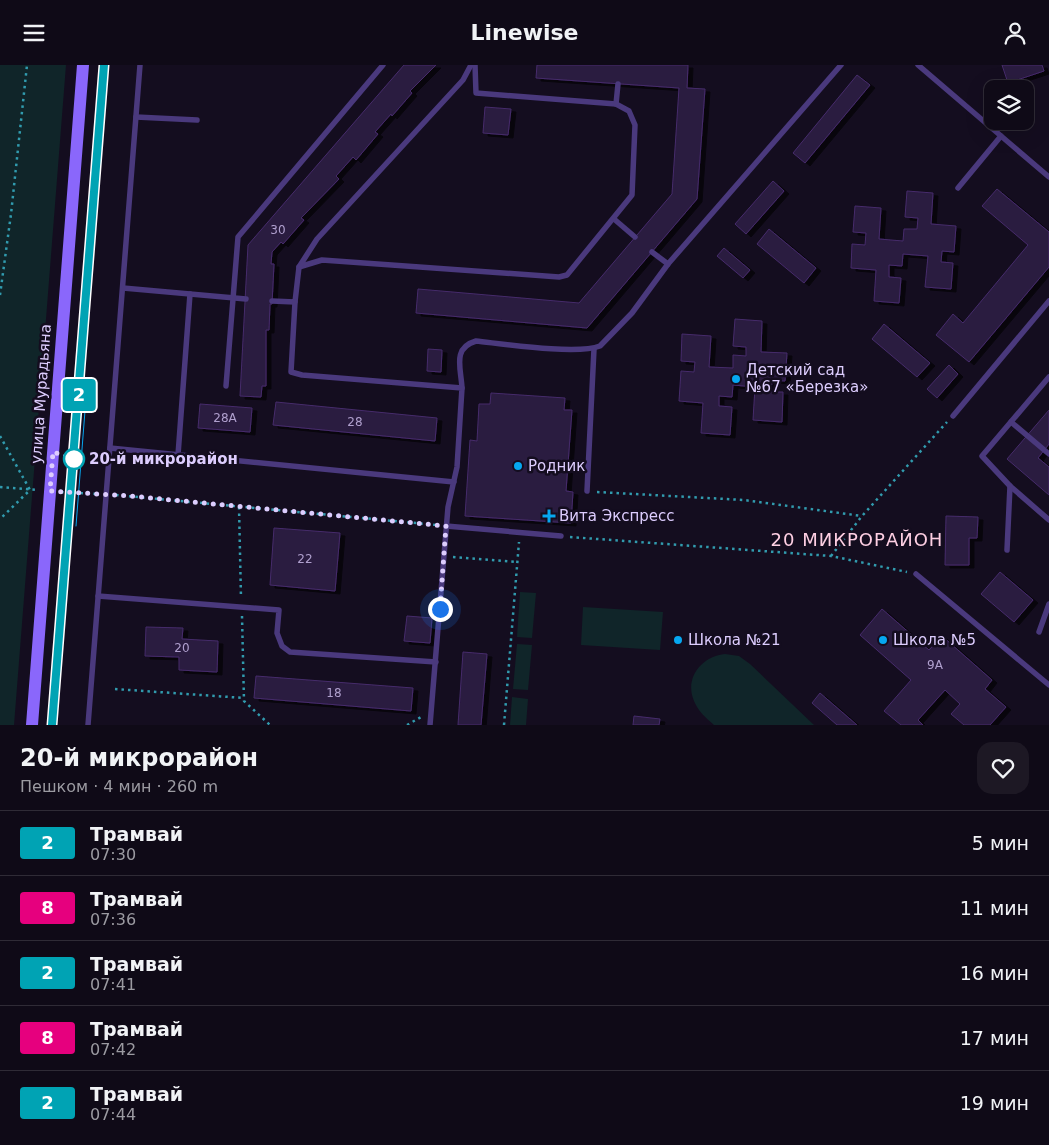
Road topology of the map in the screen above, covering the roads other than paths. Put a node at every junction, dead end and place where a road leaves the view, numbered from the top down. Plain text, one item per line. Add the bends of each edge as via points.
1 (83, 65) edge
2 (140, 65) edge
3 (383, 65) edge
4 (471, 65) edge
5 (475, 65) edge
6 (841, 65) edge
7 (918, 65) edge
8 (618, 83) dead end
9 (616, 104) junction
10 (136, 117) junction
11 (197, 120) dead end
12 (1001, 136) junction
13 (1049, 177) edge
14 (958, 188) dead end
15 (614, 219) junction
16 (635, 237) dead end
17 (652, 251) dead end
18 (668, 265) junction
19 (299, 267) junction
20 (123, 288) junction
21 (190, 294) junction
22 (232, 298) junction
23 (246, 299) dead end
24 (272, 301) dead end
25 (1049, 301) edge
26 (295, 302) junction
27 (594, 349) junction
28 (1049, 377) edge
29 (226, 386) dead end
30 (462, 388) junction
31 (953, 416) road end
32 (1010, 422) junction
33 (110, 448) junction
34 (1049, 454) edge
35 (178, 455) junction
36 (454, 482) junction
37 (1010, 486) junction
38 (587, 491) road end
39 (1049, 520) edge
40 (446, 526) junction
41 (561, 536) road end
42 (1007, 550) dead end
43 (916, 574) road end
44 (98, 596) junction
45 (1049, 604) edge
46 (1039, 632) dead end
47 (436, 662) junction
48 (1049, 685) edge
49 (32, 725) edge
50 (88, 725) edge
51 (430, 725) edge

1 - 49 main road, улица Мурадьяна
2 - 10 lane
3 - 22 lane via 238,237
4 - 19 lane via 463,80 318,239
5 - 9 lane via 476,93
6 - 18 lane
7 - 12 lane
8 - 9 lane
9 - 15 lane via 628,111 635,125 632,195
10 - 11 lane
10 - 20 lane
12 - 13 lane
12 - 14 lane
15 - 16 lane
15 - 19 lane via 567,275 559,277 322,259
17 - 18 lane
18 - 27 lane via 632,313
19 - 26 lane
20 - 21 lane
20 - 33 lane
21 - 22 lane
21 - 35 lane
22 - 23 lane
22 - 29 lane
24 - 26 lane
25 - 31 lane
26 - 30 lane via 291,372
27 - 30 lane via 469,343 459,353
27 - 38 lane
28 - 32 lane
30 - 36 lane
32 - 34 lane
32 - 37 lane via 982,456
33 - 35 lane
33 - 44 lane
35 - 36 lane
36 - 40 lane
37 - 39 lane
37 - 42 lane
40 - 41 lane
40 - 47 lane
43 - 48 lane
44 - 47 lane via 279,610 277,633 282,647 290,652
44 - 50 lane
45 - 46 lane
47 - 51 lane

